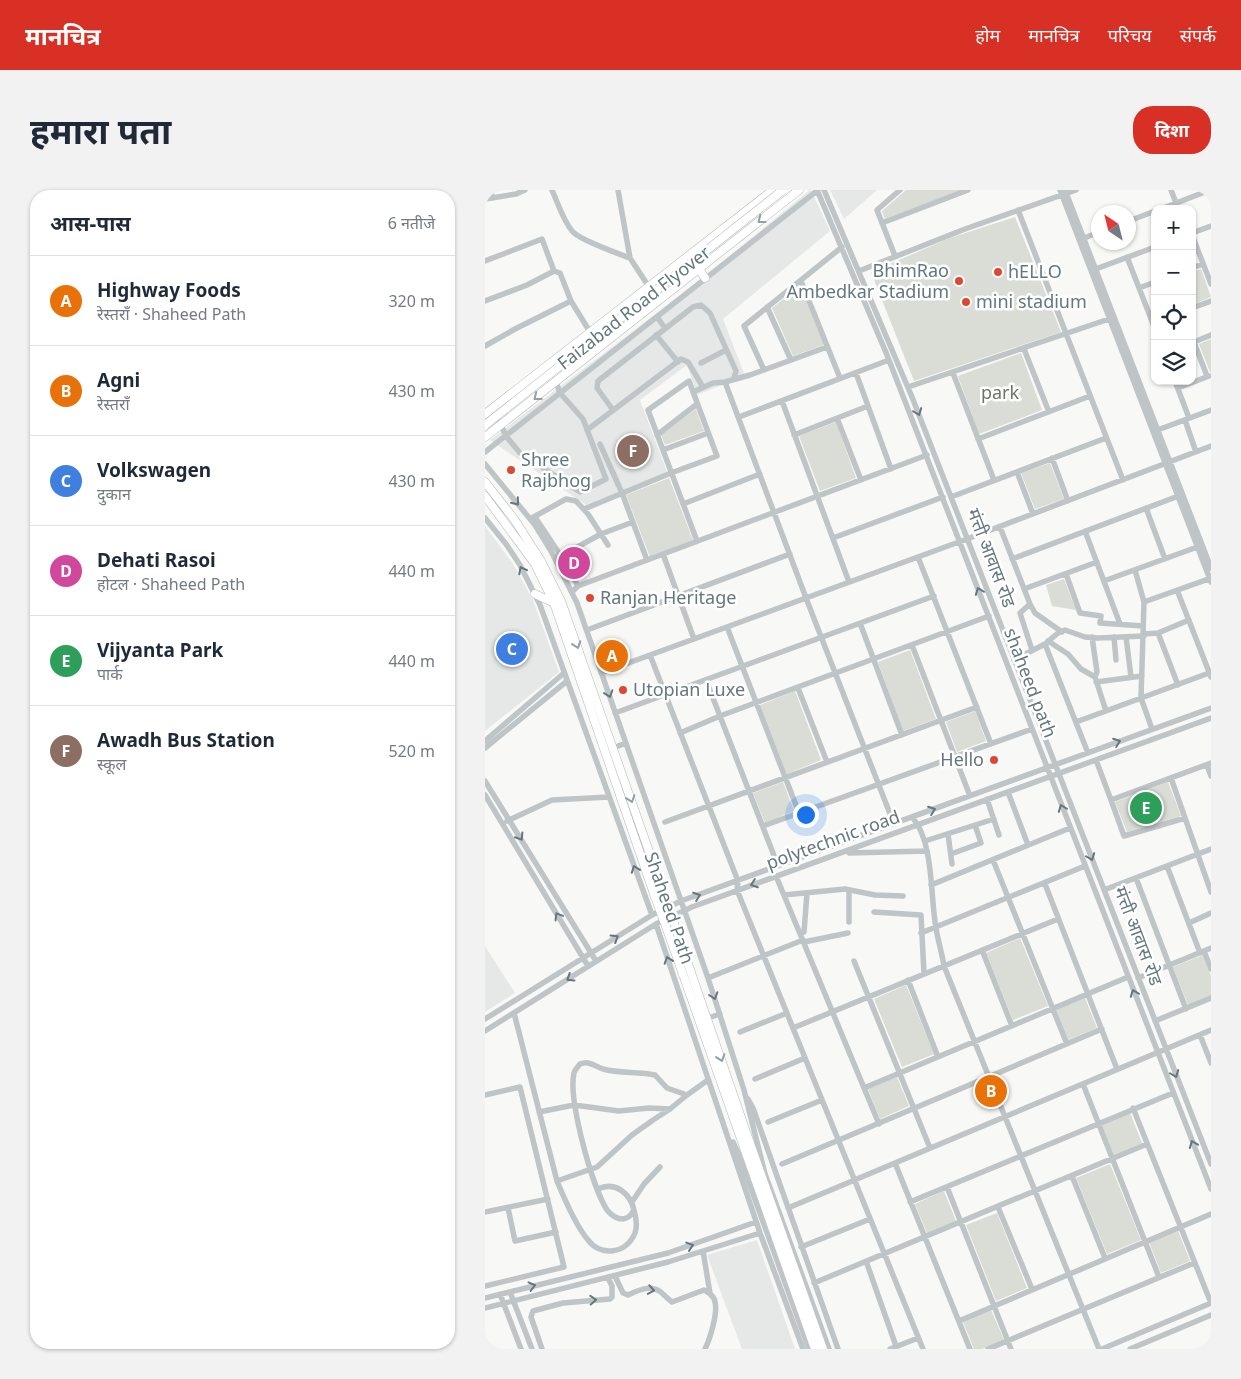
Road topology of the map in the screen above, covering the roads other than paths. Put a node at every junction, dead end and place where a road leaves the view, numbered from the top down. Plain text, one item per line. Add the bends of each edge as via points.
1 (491, 190) edge
2 (552, 190) edge
3 (618, 190) edge
4 (773, 190) edge
5 (783, 190) edge
6 (799, 190) edge
7 (818, 190) edge
8 (824, 190) edge
9 (900, 190) edge
10 (969, 190) edge
11 (1076, 190) edge
12 (1171, 190) edge
13 (1210, 190) edge
14 (521, 191) edge
15 (1063, 192) edge
16 (492, 198) junction
17 (485, 199) edge
18 (1175, 203) junction
19 (1170, 205) edge
20 (1018, 210) junction
21 (1151, 213) edge
22 (1136, 218) edge
23 (882, 223) junction
24 (1211, 226) edge
25 (1196, 232) edge
26 (1091, 235) edge
27 (1081, 239) junction
28 (1196, 245) edge
29 (842, 247) junction
30 (1151, 248) edge
31 (895, 256) junction
32 (1127, 257) junction
33 (630, 258) junction
34 (485, 262) edge
35 (1203, 264) junction
36 (1196, 267) edge
37 (699, 269) junction
38 (1093, 270) junction
39 (554, 271) junction
40 (859, 271) junction
41 (705, 278) junction
42 (801, 281) junction
43 (1151, 284) edge
44 (1211, 284) edge
45 (649, 286) junction
46 (1139, 288) junction
47 (1211, 300) edge
48 (485, 301) edge
49 (571, 301) junction
50 (870, 306) junction
51 (1196, 306) edge
52 (767, 307) junction
53 (657, 317) junction
54 (1109, 319) junction
55 (1151, 319) edge
56 (665, 328) junction
57 (590, 332) junction
58 (1066, 334) junction
59 (656, 335) junction
60 (1211, 336) edge
61 (1196, 338) edge
62 (1193, 340) edge
63 (485, 346) edge
64 (827, 347) junction
65 (1024, 349) junction
66 (726, 350) junction
67 (791, 360) junction
68 (889, 360) junction
69 (678, 362) junction
70 (701, 363) dead end
71 (764, 370) junction
72 (856, 372) junction
73 (953, 373) junction
74 (1209, 376) edge
75 (734, 378) junction
76 (840, 378) junction
77 (556, 382) junction
78 (725, 382) junction
79 (1176, 385) edge
80 (703, 387) junction
81 (908, 387) junction
82 (1177, 388) junction
83 (693, 392) junction
84 (560, 393) junction
85 (1090, 396) junction
86 (781, 401) junction
87 (697, 404) junction
88 (868, 406) junction
89 (613, 410) junction
90 (1211, 410) edge
91 (487, 412) edge
92 (1049, 412) junction
93 (739, 417) junction
94 (837, 418) junction
95 (1187, 419) junction
96 (485, 425) edge
97 (501, 425) junction
98 (587, 430) junction
99 (1155, 431) junction
100 (708, 433) junction
101 (657, 435) junction
102 (794, 435) junction
103 (506, 436) junction
104 (485, 437) edge
105 (1106, 438) junction
106 (978, 439) junction
107 (600, 444) dead end
108 (1211, 446) edge
109 (663, 450) junction
110 (485, 452) edge
111 (1196, 452) junction
112 (927, 455) junction
113 (1051, 458) junction
114 (1168, 463) junction
115 (485, 464) edge
116 (891, 469) junction
117 (1017, 472) junction
118 (671, 473) junction
119 (760, 474) junction
120 (861, 480) junction
121 (994, 480) junction
122 (1123, 480) junction
123 (485, 482) edge
124 (622, 493) junction
125 (1180, 495) junction
126 (485, 496) edge
127 (817, 496) junction
128 (943, 497) junction
129 (951, 497) junction
130 (1068, 501) junction
131 (683, 504) junction
132 (489, 506) edge
133 (1146, 508) junction
134 (584, 509) junction
135 (774, 512) junction
136 (1033, 514) junction
137 (485, 518) edge
138 (533, 518) junction
139 (633, 522) junction
140 (1000, 527) junction
141 (1085, 531) junction
142 (601, 534) junction
143 (833, 538) junction
144 (967, 539) junction
145 (960, 541) junction
146 (697, 542) junction
147 (607, 545) dead end
148 (1200, 546) junction
149 (663, 554) junction
150 (790, 554) junction
151 (561, 556) junction
152 (554, 557) junction
153 (918, 557) junction
154 (1012, 559) junction
155 (1165, 559) junction
156 (647, 560) junction
157 (1097, 562) junction
158 (1211, 568) edge
159 (1135, 570) junction
160 (561, 571) junction
161 (1066, 574) junction
162 (572, 576) junction
163 (1211, 579) edge
164 (1104, 581) junction
165 (849, 582) junction
166 (578, 586) junction
167 (1024, 589) junction
168 (1177, 590) junction
169 (572, 592) junction
170 (535, 594) junction
171 (678, 596) junction
172 (934, 596) junction
173 (806, 598) junction
174 (554, 602) junction
175 (1144, 602) junction
176 (1030, 604) junction
177 (989, 616) junction
178 (1189, 620) junction
179 (859, 623) junction
180 (1120, 624) junction
181 (1143, 626) junction
182 (727, 627) junction
183 (587, 630) junction
184 (948, 632) junction
185 (1062, 632) junction
186 (1158, 633) junction
187 (1144, 635) junction
188 (821, 637) junction
189 (1114, 637) junction
190 (1126, 637) junction
191 (1092, 638) junction
192 (694, 639) junction
193 (1047, 642) junction
194 (912, 645) junction
195 (1033, 650) junction
196 (650, 655) junction
197 (873, 660) junction
198 (1014, 660) junction
199 (1116, 660) dead end
200 (742, 667) junction
201 (564, 673) junction
202 (601, 673) junction
203 (836, 674) junction
204 (1210, 675) edge
205 (1142, 676) junction
206 (1131, 677) junction
207 (706, 680) junction
208 (1095, 680) junction
209 (567, 681) junction
210 (1177, 685) junction
211 (798, 688) junction
212 (666, 695) junction
213 (1141, 698) junction
214 (756, 703) junction
215 (977, 707) junction
216 (1211, 708) edge
217 (1107, 711) junction
218 (615, 713) junction
219 (720, 716) junction
220 (1211, 718) edge
221 (941, 721) junction
222 (1076, 722) junction
223 (1032, 729) junction
224 (1152, 730) junction
225 (680, 732) junction
226 (902, 735) junction
227 (485, 741) edge
228 (626, 744) junction
229 (991, 744) junction
230 (618, 746) dead end
231 (485, 748) edge
232 (865, 748) junction
233 (1088, 753) junction
234 (955, 757) junction
235 (1096, 760) junction
236 (827, 762) junction
237 (1209, 764) edge
238 (1055, 765) junction
239 (1047, 768) junction
240 (1058, 774) junction
241 (1211, 776) edge
242 (1050, 777) junction
243 (785, 778) junction
244 (1171, 778) junction
245 (485, 781) edge
246 (878, 784) junction
247 (749, 791) junction
248 (1008, 792) junction
249 (485, 795) edge
250 (970, 796) junction
251 (609, 797) junction
252 (987, 799) junction
253 (1111, 800) junction
254 (709, 806) junction
255 (799, 813) junction
256 (912, 817) junction
257 (1185, 818) junction
258 (994, 819) junction
259 (509, 820) junction
260 (665, 822) dead end
261 (503, 823) junction
262 (894, 824) junction
263 (919, 825) junction
264 (975, 825) junction
265 (763, 826) junction
266 (1070, 828) junction
267 (947, 834) junction
268 (999, 835) dead end
269 (925, 841) junction
270 (1029, 845) junction
271 (848, 850) junction
272 (1211, 850) edge
273 (927, 851) junction
274 (951, 854) junction
275 (1198, 854) junction
276 (993, 860) junction
277 (952, 864) dead end
278 (778, 866) junction
279 (1085, 866) junction
280 (1167, 866) junction
281 (777, 876) junction
282 (1136, 878) junction
283 (738, 880) junction
284 (1045, 884) junction
285 (931, 885) junction
286 (1210, 887) edge
287 (737, 890) junction
288 (849, 890) junction
289 (1104, 890) junction
290 (807, 893) junction
291 (784, 895) junction
292 (903, 896) dead end
293 (1008, 899) junction
294 (681, 901) junction
295 (685, 910) junction
296 (874, 912) dead end
297 (1211, 913) edge
298 (652, 915) junction
299 (1059, 919) junction
300 (849, 922) dead end
301 (1189, 923) junction
302 (655, 924) junction
303 (936, 928) junction
304 (800, 933) junction
305 (848, 933) dead end
306 (921, 933) junction
307 (1022, 934) junction
308 (804, 941) junction
309 (1211, 948) edge
310 (982, 950) junction
311 (1202, 952) junction
312 (591, 953) junction
313 (764, 957) junction
314 (583, 958) junction
315 (597, 961) junction
316 (854, 961) dead end
317 (1169, 965) junction
318 (589, 966) junction
319 (945, 966) junction
320 (1211, 970) edge
321 (923, 974) junction
322 (1128, 977) junction
323 (708, 978) junction
324 (1138, 978) junction
325 (908, 980) junction
326 (1088, 994) junction
327 (523, 996) junction
328 (869, 997) junction
329 (1211, 998) edge
330 (529, 1004) junction
331 (1186, 1008) junction
332 (1053, 1009) junction
333 (833, 1011) junction
334 (514, 1012) junction
335 (787, 1013) junction
336 (720, 1014) junction
337 (711, 1017) dead end
338 (485, 1019) edge
339 (1155, 1021) junction
340 (1012, 1026) junction
341 (793, 1028) junction
342 (1102, 1029) junction
343 (1211, 1030) edge
344 (485, 1031) edge
345 (740, 1032) dead end
346 (1199, 1035) junction
347 (975, 1042) junction
348 (1067, 1044) junction
349 (1166, 1049) junction
350 (1157, 1053) junction
351 (938, 1057) junction
352 (805, 1058) junction
353 (1211, 1063) edge
354 (1117, 1069) junction
355 (900, 1073) junction
356 (989, 1077) junction
357 (755, 1079) dead end
358 (708, 1080) junction
359 (1083, 1084) junction
360 (864, 1088) junction
361 (744, 1090) junction
362 (1173, 1093) junction
363 (485, 1095) edge
364 (687, 1095) junction
365 (822, 1100) junction
366 (574, 1105) junction
367 (1133, 1108) junction
368 (670, 1109) junction
369 (914, 1109) junction
370 (539, 1112) junction
371 (1005, 1116) junction
372 (723, 1122) junction
373 (768, 1122) dead end
374 (1098, 1123) junction
375 (879, 1124) junction
376 (838, 1141) junction
377 (1147, 1144) junction
378 (930, 1148) junction
379 (767, 1149) junction
380 (758, 1152) junction
381 (1021, 1155) junction
382 (1112, 1159) junction
383 (895, 1163) junction
384 (783, 1164) dead end
385 (1211, 1164) edge
386 (661, 1167) dead end
387 (591, 1169) junction
388 (748, 1171) junction
389 (1072, 1176) junction
390 (854, 1180) junction
391 (557, 1181) junction
392 (947, 1187) junction
393 (598, 1189) junction
394 (1211, 1189) edge
395 (1035, 1192) junction
396 (771, 1197) junction
397 (547, 1199) junction
398 (632, 1202) junction
399 (910, 1202) junction
400 (998, 1207) junction
401 (508, 1208) junction
402 (788, 1208) junction
403 (634, 1210) junction
404 (485, 1212) edge
405 (1211, 1214) edge
406 (870, 1219) junction
407 (756, 1222) junction
408 (961, 1222) junction
409 (1181, 1227) junction
410 (556, 1232) junction
411 (760, 1233) junction
412 (925, 1237) junction
413 (1145, 1241) junction
414 (801, 1247) junction
415 (703, 1251) junction
416 (884, 1254) junction
417 (1105, 1258) junction
418 (866, 1262) junction
419 (1194, 1263) junction
420 (564, 1266) junction
421 (1068, 1273) junction
422 (567, 1277) junction
423 (612, 1277) junction
424 (1159, 1277) junction
425 (814, 1283) junction
426 (485, 1286) edge
427 (1032, 1289) junction
428 (510, 1292) junction
429 (500, 1294) junction
430 (710, 1294) junction
431 (485, 1298) edge
432 (513, 1301) junction
433 (1211, 1303) edge
434 (504, 1304) junction
435 (994, 1305) junction
436 (485, 1308) edge
437 (1083, 1308) junction
438 (1211, 1315) edge
439 (959, 1320) junction
440 (918, 1338) junction
441 (1008, 1341) junction
442 (893, 1348) edge
443 (521, 1349) edge
444 (532, 1349) edge
445 (542, 1349) edge
446 (705, 1349) edge
447 (803, 1349) edge
448 (809, 1349) edge
449 (815, 1349) edge
450 (823, 1349) edge
451 (829, 1349) edge
452 (838, 1349) edge
453 (923, 1349) edge
454 (970, 1349) edge
455 (989, 1349) edge
456 (1011, 1349) edge
457 (1100, 1349) edge
458 (1130, 1349) edge

1 - 16 street
2 - 33 street via 574,232 611,252
3 - 33 street
4 - 45 highway
5 - 96 highway, Faizabad Road Flyover, bridge
6 -> 37 highway
7 - 29 street, shaheed path
7 - 41 street
8 - 40 street, मंत्ती आवास रोड
9 - 23 street via 877,210
10 - 23 street
11 - 15 street
12 - 18 street
13 - 18 street
14 - 16 street
15 - 20 street
15 - 27 street
16 - 17 street
18 - 19 street
20 - 31 street
20 - 58 street
21 - 22 street
23 - 31 street
24 - 25 street
26 - 27 street
27 - 38 street
28 - 35 street
29 - 42 street
29 - 50 street, shaheed path
30 - 32 street
31 - 40 street
32 - 38 street
32 - 46 street
33 - 45 street
34 - 39 street via 542,239
35 - 36 street
35 - 44 street
37 - 41 highway
37 - 77 highway
38 - 54 street
38 - 99 street
39 - 48 street
39 - 49 street via 560,273
40 - 50 street, मंत्ती आवास रोड
41 - 53 street
42 - 52 street
42 - 64 street
43 - 46 street
45 - 57 highway
46 - 55 street
47 - 51 street
49 - 57 street
49 - 63 street
50 - 68 street, shaheed path
50 - 81 street, मंत्ती आवास रोड
52 - 67 street
52 - 71 street via 744,326
53 - 56 street
53 - 84 street
54 - 58 street
54 - 99 street
56 - 59 street
56 - 66 street via 693,306 701,305 710,313
57 - 91 highway
58 - 65 street
58 - 85 street
59 - 69 street
59 - 89 street via 598,381 597,388
60 - 61 street
62 - 74 street
64 - 67 street
64 - 76 street
65 - 73 street
65 - 92 street
66 - 70 street
66 - 75 street via 736,371
67 - 71 street
68 - 72 street
68 - 112 street, shaheed path
69 - 80 street via 681,359 688,362
69 - 89 street
71 - 75 street
72 - 76 street
72 - 88 street
73 - 81 street
73 - 106 street
74 - 82 street
75 - 78 street
76 - 86 street
77 - 84 street
77 -> 97 highway
78 - 80 street
78 - 93 street
79 - 82 street
80 - 83 street
81 -> 129 street, मंत्ती आवास रोड
82 - 95 street
83 - 87 street
83 - 101 street via 689,381 648,410
84 - 98 street via 583,419
84 - 103 street
85 - 92 street
85 - 105 street
86 - 93 street
86 - 102 street
87 - 100 street
87 - 101 street
88 - 94 street
88 - 116 street
89 - 98 street
90 - 95 street
91 - 97 street
92 - 106 street
93 - 119 street
94 - 102 street
94 - 120 street
95 - 99 street
95 - 111 street
97 - 103 street
97 - 104 highway
98 - 103 street via 606,479 580,492 520,453
99 - 114 street
100 - 109 street
100 - 118 street via 717,456
101 - 109 street
102 - 127 street
103 - 110 street
105 - 113 street
105 - 122 street
106 - 121 street
107 - 124 street
108 - 111 street
109 - 118 street
111 - 114 street
112 - 116 street
112 - 128 street, shaheed path
113 - 117 street
113 - 130 street
114 - 122 street
114 - 125 street
115 -> 138 street
116 - 120 street
117 - 121 street
117 - 136 street
118 - 124 street
118 - 131 street
119 - 131 street
119 - 135 street
120 - 127 street
121 - 129 street
122 - 130 street
123 -> 396 highway, Shaheed Path, bridge via 541,561 561,601
124 - 134 street
124 - 139 street
125 - 133 street
125 - 148 street
126 - 132 highway, Shaheed Path
127 - 135 street
127 - 143 street
128 - 143 street
128 - 145 street, shaheed path
129 - 144 street, मंत्ती आवास रोड
130 - 136 street
131 - 146 street
132 - 174 highway, Shaheed Path via 535,564
133 - 141 street
133 - 155 street
134 - 138 street via 577,502 566,499
134 - 142 street
135 - 146 street
135 - 150 street
136 - 140 street
170 -> 137 street via 520,565
138 - 151 street
138 - 152 street
139 - 142 street
139 - 156 street
140 - 144 street
140 - 154 street
141 - 154 street
141 - 157 street
142 - 147 street
142 - 151 street
143 - 165 street
144 - 145 street
144 - 198 street, मंत्ती आवास रोड
145 - 153 street
177 -> 145 street, shaheed path
146 - 149 street
148 - 155 street
148 - 158 street
148 - 163 street
149 - 156 street
149 - 171 street
150 - 171 street
150 - 173 street
151 - 152 street
151 - 162 street
152 - 160 street
153 - 165 street
153 - 172 street
154 - 167 street
155 - 159 street
156 - 166 street
157 - 161 street
157 - 164 street
159 - 164 street
159 - 175 street
160 - 162 street
160 - 169 street
161 - 167 street
161 - 180 street via 1080,613 1101,616 1100,623
162 - 166 street
163 - 168 street
164 - 180 street
165 - 173 street
166 - 169 street
167 - 176 street
168 - 175 street
168 - 178 street
169 - 183 street
170 - 174 highway
170 - 201 street
171 - 183 street
171 - 192 street
172 - 179 street
172 - 184 street
173 - 182 street
173 - 188 street
174 - 388 highway, Shaheed Path, bridge
175 - 181 street
176 - 185 street via 1035,613
176 - 195 street via 1020,613
177 - 184 street
177 - 223 street, shaheed path
178 - 186 street
178 - 204 street
179 - 188 street
179 - 197 street
180 - 181 street
181 - 187 street
182 - 192 street
182 - 200 street
183 - 202 street
184 - 194 street
184 - 215 street
185 - 191 street via 1065,630
185 - 193 street
186 - 187 street
186 - 210 street
187 - 190 street
187 - 205 street
188 - 200 street
188 - 203 street
189 - 190 street
189 - 191 street
189 - 199 street
190 - 206 street
191 - 208 street via 1097,672
192 - 196 street
193 - 195 street
193 - 208 street via 1068,654
193 - 222 street
194 - 197 street
194 - 221 street
195 - 198 street
196 - 202 street
196 - 212 street
197 - 203 street
197 - 226 street
198 - 238 street, मंत्ती आवास रोड
200 - 207 street
200 - 214 street
201 - 209 street
201 - 227 street
202 -> 218 street
203 - 211 street
203 - 232 street
204 - 210 street
205 - 206 street
205 - 213 street
206 - 208 street
207 - 212 street
207 - 219 street
208 - 217 street
209 - 231 street
209 - 251 street via 597,754
210 - 213 street
211 - 214 street
211 - 236 street
212 - 218 street
212 - 225 street
213 - 217 street
213 - 224 street
214 - 219 street
214 - 243 street
215 - 221 street
215 - 229 street
216 - 224 street
217 - 222 street
218 - 228 street
219 - 225 street
219 - 247 street
220 - 235 street, polytechnic road
221 - 226 street
221 - 234 street
222 - 233 street
223 - 229 street
223 - 239 street, shaheed path
233 -> 224 street
225 - 254 street
226 - 232 street
228 - 230 street
228 - 294 street
229 - 234 street
232 - 236 street
232 - 246 street
233 - 238 street
234 - 246 street
234 - 250 street
235 - 240 street, polytechnic road
235 - 253 street
236 - 243 street
237 - 241 street
237 - 244 street
238 - 239 street
238 - 240 street, मंत्ती आवास रोड
239 - 242 street, shaheed path
239 - 250 street
240 - 242 street, polytechnic road
240 -> 289 street, मंत्ती आवास रोड
242 - 248 street, polytechnic road
266 -> 242 street, shaheed path
243 - 247 street
243 - 255 street
244 - 253 street
244 - 257 street
245 - 259 street
246 - 255 street
246 - 262 street
247 - 254 street
247 - 265 street
248 - 252 street, polytechnic road
248 - 270 street
249 - 261 street
256 -> 250 street
251 - 259 street via 552,800
298 -> 251 street
252 - 258 street
252 - 263 street, polytechnic road
253 - 257 street via 1124,836
254 - 260 street
254 - 283 street
255 - 265 street
256 - 262 street
256 - 263 street
257 - 275 street
258 - 264 street
258 - 268 street
259 - 261 street
259 -> 312 street
314 -> 261 street
262 - 278 street
263 - 269 street
263 - 271 street, polytechnic road
264 - 267 street
264 - 274 street via 981,843
265 - 278 street
266 - 270 street
266 - 279 street, shaheed path
267 - 269 street
267 - 274 street
269 - 273 street
270 - 276 street
271 - 273 street via 849,853
271 - 281 street, polytechnic road
272 - 275 street
273 - 285 street
274 - 277 street
275 - 280 street
275 - 286 street
276 - 285 street
276 - 293 street
278 - 283 street
279 - 284 street
279 - 322 street, shaheed path
280 - 282 street
280 - 301 street
281 -> 287 street, polytechnic road
281 - 291 street
282 - 289 street
282 - 317 street
283 - 287 street
294 -> 283 street
284 - 293 street
284 - 299 street
285 - 303 street
287 - 295 street, polytechnic road
287 - 313 street
288 - 290 street
288 - 292 street
288 - 300 street
289 - 324 street, मंत्ती आवास रोड
290 - 291 street
290 - 304 street via 804,932
291 - 304 street
293 - 303 street
293 - 307 street
294 - 295 street
294 - 298 street
295 - 302 street, polytechnic road
295 - 323 street
296 - 306 street via 921,915
297 - 301 street
312 -> 298 street
299 - 307 street
299 - 326 street
301 - 311 street
302 - 315 street, polytechnic road
358 -> 302 street via 692,1024
303 - 306 street
303 - 319 street
304 - 308 street
305 - 308 street
306 - 321 street
307 - 310 street
307 - 332 street
308 - 313 street
308 - 333 street
309 - 311 street
310 - 319 street
310 - 340 street
311 - 317 street
311 - 320 street
312 - 314 street
312 - 315 street
313 - 323 street
313 - 335 street
314 - 318 street
314 - 327 street
315 - 318 street, polytechnic road
316 - 328 street
317 - 324 street
317 - 331 street
318 -> 330 street, polytechnic road
319 - 321 street
319 - 347 street
321 - 325 street
322 - 326 street
350 -> 322 street, shaheed path
323 -> 336 street
324 - 339 street, मंत्ती आवास रोड
325 - 328 street
325 - 351 street
326 - 332 street
326 - 342 street
327 - 330 street
327 - 338 street
328 - 333 street
328 - 355 street
329 - 331 street
330 - 334 street, polytechnic road
331 - 339 street
332 - 340 street
332 - 348 street
333 - 341 street
333 - 360 street
334 - 344 street, polytechnic road
334 - 370 street
335 - 341 street
335 - 345 street
336 - 337 street
336 - 361 street
339 - 349 street, मंत्ती आवास रोड
340 - 347 street
341 - 352 street
342 - 348 street
342 - 354 street
343 - 346 street
346 - 349 street
346 - 353 street
347 - 351 street
347 - 356 street
348 - 356 street
349 - 350 street
349 -> 385 street, मंत्ती आवास रोड
350 - 354 street
350 - 362 street, shaheed path
351 - 355 street
352 - 357 street
352 - 365 street
354 - 359 street
355 - 360 street
355 - 369 street
356 - 369 street
356 - 371 street
358 - 364 street
358 - 372 street
359 - 371 street
359 - 374 street
360 - 375 street
361 - 379 street
361 - 380 street
362 - 367 street
394 -> 362 street, shaheed path
363 - 397 street via 520,1087
364 - 366 street via 667,1088 655,1075 617,1072 585,1062 580,1064 574,1075
364 - 368 street
365 - 373 street
365 - 376 street
366 - 368 street via 619,1111
366 - 370 street
366 - 387 street
367 - 374 street
367 - 377 street
368 - 387 street
369 - 375 street
369 - 378 street
370 - 391 street
371 - 378 street
371 - 381 street
372 - 388 street
372 - 407 street
374 - 381 street
374 - 382 street
375 - 376 street
376 - 384 street
376 - 390 street
377 - 382 street
377 - 409 street
378 - 383 street
379 - 380 street
379 - 402 street
380 - 396 street
381 - 392 street
381 - 395 street
382 - 389 street
382 - 413 street
383 - 390 street
383 - 399 street
386 - 398 street
387 - 391 street
387 - 393 street
388 - 448 street
388 - 449 highway, Shaheed Path
389 - 395 street
389 - 417 street
390 - 402 street
390 - 406 street
391 - 403 street via 582,1230 597,1249 609,1253 629,1242 637,1222
392 - 399 street
392 - 408 street
393 - 398 street via 614,1187 627,1194
393 - 403 street via 611,1215 627,1219
395 - 400 street
395 - 421 street
396 - 450 highway, Shaheed Path
396 - 451 street
397 - 401 street
397 - 410 street
398 - 403 street
399 - 412 street
400 - 408 street
400 - 427 street
401 - 404 street
401 - 410 street via 515,1241
402 - 414 street
405 - 409 street
406 - 414 street
406 - 416 street
407 - 411 street
422 -> 407 street via 668,1253
408 - 412 street
408 - 435 street
409 - 413 street
409 - 419 street
410 - 420 street
411 - 415 street
411 - 447 street
412 - 416 street
412 - 439 street
413 - 417 street
413 - 424 street
414 - 425 street
415 - 423 street
415 - 430 street
416 - 418 street
416 - 440 street
417 - 421 street
418 - 425 street
418 - 442 street
419 - 424 street
419 - 433 street
420 - 422 street
420 - 426 street
421 - 427 street
421 - 437 street
428 -> 422 street
423 -> 430 street via 628,1295 645,1288 653,1289 672,1302 704,1290
423 - 432 street
445 -> 423 street via 531,1316 533,1311 563,1303 610,1299
424 - 437 street
425 - 452 street
427 - 435 street
428 - 429 street
428 - 432 street
429 - 431 street
429 - 434 street
430 - 446 street via 715,1302 714,1318
432 - 434 street
432 - 444 street
433 - 457 street
434 - 436 street
434 - 443 street
435 - 439 street
435 - 441 street
437 - 441 street
437 - 457 street
438 - 458 street
439 - 454 street
440 - 442 street
440 - 453 street
441 - 455 street
441 - 456 street

